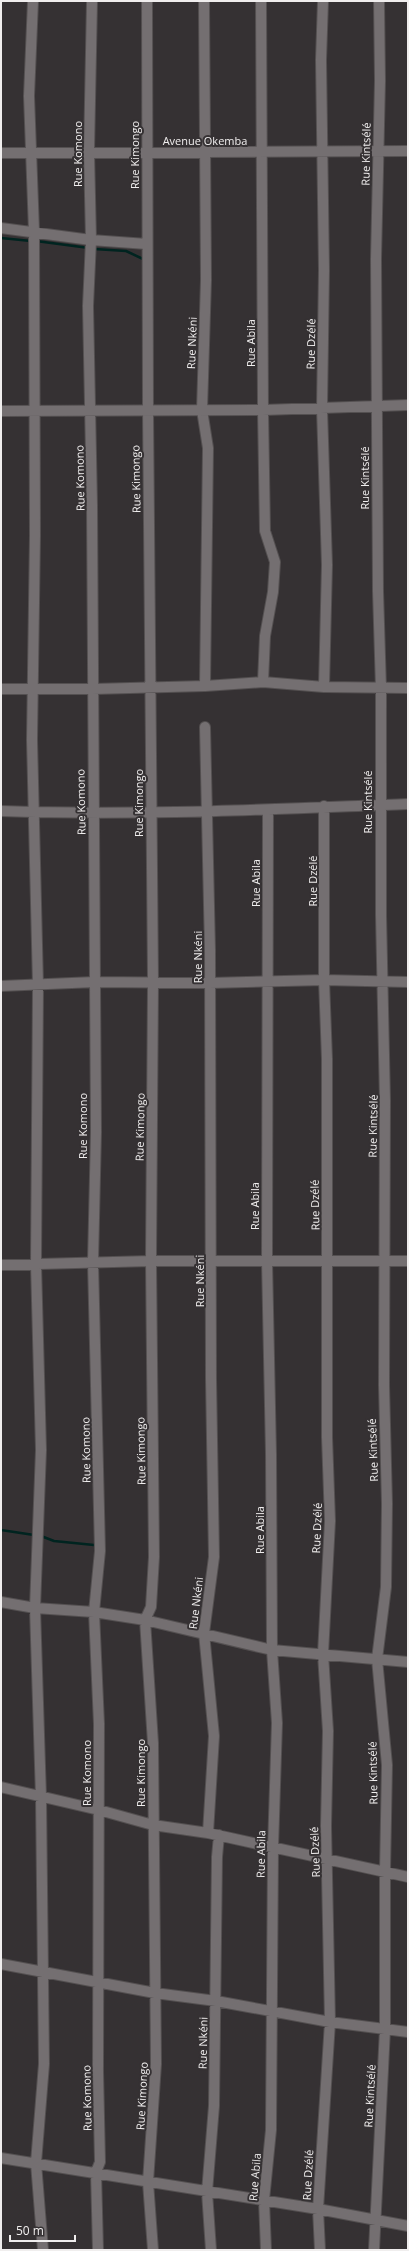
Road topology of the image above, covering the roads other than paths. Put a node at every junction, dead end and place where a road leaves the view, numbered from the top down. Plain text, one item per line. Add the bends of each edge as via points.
1 (33, 1) edge
2 (92, 1) edge
3 (148, 1) edge
4 (204, 1) edge
5 (261, 1) edge
6 (323, 1) edge
7 (379, 1) edge
8 (379, 151) junction
9 (408, 151) edge
10 (89, 152) junction
11 (147, 152) junction
12 (321, 152) junction
13 (1, 153) edge
14 (33, 153) junction
15 (204, 153) junction
16 (262, 153) junction
17 (1, 228) edge
18 (34, 231) junction
19 (91, 240) junction
20 (147, 244) junction
21 (377, 405) junction
22 (408, 405) edge
23 (322, 409) junction
24 (91, 410) junction
25 (148, 410) junction
26 (202, 410) junction
27 (262, 410) junction
28 (1, 411) edge
29 (33, 411) junction
30 (263, 682) junction
31 (205, 686) junction
32 (150, 687) junction
33 (324, 687) junction
34 (408, 688) edge
35 (1, 689) edge
36 (34, 689) junction
37 (92, 689) junction
38 (381, 689) junction
39 (205, 727) dead end
40 (408, 804) edge
41 (380, 805) junction
42 (324, 806) junction
43 (207, 810) junction
44 (268, 810) junction
45 (1, 811) edge
46 (34, 812) junction
47 (151, 812) junction
48 (94, 814) junction
49 (324, 980) junction
50 (383, 981) junction
51 (95, 982) junction
52 (154, 982) junction
53 (268, 982) junction
54 (408, 982) edge
55 (210, 983) junction
56 (38, 985) junction
57 (1, 986) edge
58 (151, 1261) junction
59 (212, 1261) junction
60 (266, 1261) junction
61 (93, 1262) junction
62 (328, 1262) junction
63 (383, 1262) junction
64 (408, 1262) edge
65 (1, 1264) edge
66 (36, 1264) junction
67 (1, 1602) edge
68 (35, 1608) junction
69 (94, 1612) junction
70 (145, 1620) junction
71 (204, 1633) junction
72 (272, 1650) junction
73 (323, 1654) junction
74 (377, 1659) junction
75 (408, 1662) edge
76 (1, 1787) edge
77 (41, 1797) junction
78 (99, 1810) junction
79 (153, 1825) junction
80 (208, 1833) junction
81 (219, 1835) junction
82 (273, 1848) junction
83 (328, 1859) junction
84 (385, 1872) junction
85 (408, 1877) edge
86 (1, 1964) edge
87 (44, 1972) junction
88 (98, 1983) junction
89 (155, 1993) junction
90 (216, 2001) junction
91 (273, 2011) junction
92 (330, 2022) junction
93 (385, 2029) junction
94 (408, 2032) edge
95 (1, 2158) edge
96 (36, 2163) junction
97 (96, 2172) junction
98 (148, 2182) junction
99 (207, 2192) junction
100 (264, 2200) junction
101 (318, 2209) junction
102 (374, 2220) junction
103 (408, 2226) edge
104 (43, 2250) edge
105 (98, 2250) edge
106 (153, 2250) edge
107 (210, 2250) edge
108 (266, 2250) edge
109 (320, 2250) edge
110 (374, 2250) edge

1 - 14 street via 29,96
2 - 10 street, Rue Komono
3 - 11 street, Rue Kimongo
4 - 15 street, Rue Nkéni
5 - 16 street, Rue Abila
6 - 12 street, Rue Dzélé
7 - 8 street, Rue Kintsélé
8 - 9 street, Avenue Okemba
8 - 12 street, Avenue Okemba
8 - 21 street, Rue Kintsélé via 376,259
10 - 11 street, Avenue Okemba
10 - 14 street, Avenue Okemba
10 - 19 street, Rue Komono
11 - 15 street, Avenue Okemba
11 - 20 street, Rue Kimongo
12 - 16 street, Avenue Okemba
12 - 23 street, Rue Dzélé via 324,270
13 - 14 street, Avenue Okemba
14 - 18 street
15 - 16 street, Avenue Okemba
15 - 26 street, Rue Nkéni via 206,280
16 - 27 street, Rue Abila
17 - 18 street
18 - 19 street
18 - 29 street
19 - 20 street
19 - 24 street, Rue Komono via 88,306
20 - 25 street, Rue Kimongo
21 - 22 street
21 - 23 street
21 - 38 street, Rue Kintsélé
23 - 27 street
23 - 33 street, Rue Dzélé via 327,565
24 - 25 street
24 - 29 street
24 - 37 street, Rue Komono
25 - 26 street
25 - 32 street, Rue Kimongo
26 - 27 street
26 - 31 street, Rue Nkéni via 208,448
27 - 30 street, Rue Abila via 265,531 275,562 273,592 265,636
28 - 29 street
29 - 36 street
30 - 31 street
30 - 33 street
31 - 32 street
32 - 37 street
32 - 47 street, Rue Kimongo
33 - 38 street
34 - 38 street
35 - 36 street
36 - 37 street
36 - 46 street
37 - 48 street, Rue Komono
38 - 41 street, Rue Kintsélé
39 - 43 street, Rue Nkéni
40 - 41 street
41 - 42 street
41 - 50 street, Rue Kintsélé
42 - 44 street
42 - 49 street, Rue Dzélé
43 - 44 street
43 - 47 street
43 - 55 street, Rue Nkéni
44 - 53 street, Rue Abila
45 - 46 street
46 - 48 street
46 - 56 street
47 - 48 street
47 - 52 street, Rue Kimongo
48 - 51 street, Rue Komono
49 - 50 street
49 - 53 street
49 - 62 street, Rue Dzélé
50 - 54 street
50 - 63 street, Rue Kintsélé via 386,1101
51 - 52 street
51 - 56 street
51 - 61 street, Rue Komono via 96,1132
52 - 55 street
52 - 58 street, Rue Kimongo
53 - 55 street
53 - 60 street, Rue Abila
55 - 59 street, Rue Nkéni
56 - 57 street
56 - 66 street
58 - 59 street
58 - 61 street
58 - 70 street, Rue Kimongo via 154,1557 152,1607
59 - 60 street
59 - 71 street, Rue Nkéni via 214,1557
60 - 62 street
60 - 72 street, Rue Abila via 271,1454
61 - 66 street
61 - 69 street, Rue Komono via 100,1551
62 - 63 street
62 - 73 street, Rue Dzélé via 327,1437 330,1521
63 - 64 street
63 - 74 street, Rue Kintsélé via 386,1587
65 - 66 street
66 - 68 street via 42,1450
67 - 68 street
68 - 69 street
68 - 77 street
69 - 70 street
69 - 78 street, Rue Komono via 99,1724
70 - 71 street
70 - 79 street, Rue Kimongo via 153,1743
71 - 72 street
71 - 80 street, Rue Nkéni via 214,1736
72 - 73 street
72 - 82 street, Rue Abila via 277,1723
73 - 74 street
73 - 83 street, Rue Dzélé via 328,1731
74 - 75 street
74 - 84 street, Rue Kintsélé via 387,1765
76 - 77 street
77 - 78 street
77 - 87 street
78 - 79 street
78 - 88 street, Rue Komono
79 - 80 street
79 - 89 street, Rue Kimongo
80 - 81 street
81 - 82 street
81 - 90 street, Rue Nkéni
82 - 83 street
82 - 91 street, Rue Abila
83 - 84 street
83 - 92 street, Rue Dzélé
84 - 85 street
84 - 93 street, Rue Kintsélé
86 - 87 street
87 - 88 street
87 - 96 street via 44,2064
88 - 89 street
88 - 97 street, Rue Komono via 100,2162
89 - 90 street
89 - 98 street, Rue Kimongo via 156,2064
90 - 91 street
90 - 99 street, Rue Nkéni via 214,2106
91 - 92 street
91 - 100 street, Rue Abila via 271,2130
92 - 93 street
92 - 101 street, Rue Dzélé
93 - 94 street
93 - 102 street, Rue Kintsélé
95 - 96 street
96 - 97 street
96 - 104 street
97 - 98 street
97 - 105 street, Rue Komono
98 - 99 street
98 - 106 street, Rue Kimongo
99 - 100 street
99 - 107 street, Rue Nkéni
100 - 101 street
100 - 108 street, Rue Abila
101 - 102 street
101 - 109 street, Rue Dzélé
102 - 103 street
102 - 110 street, Rue Kintsélé

